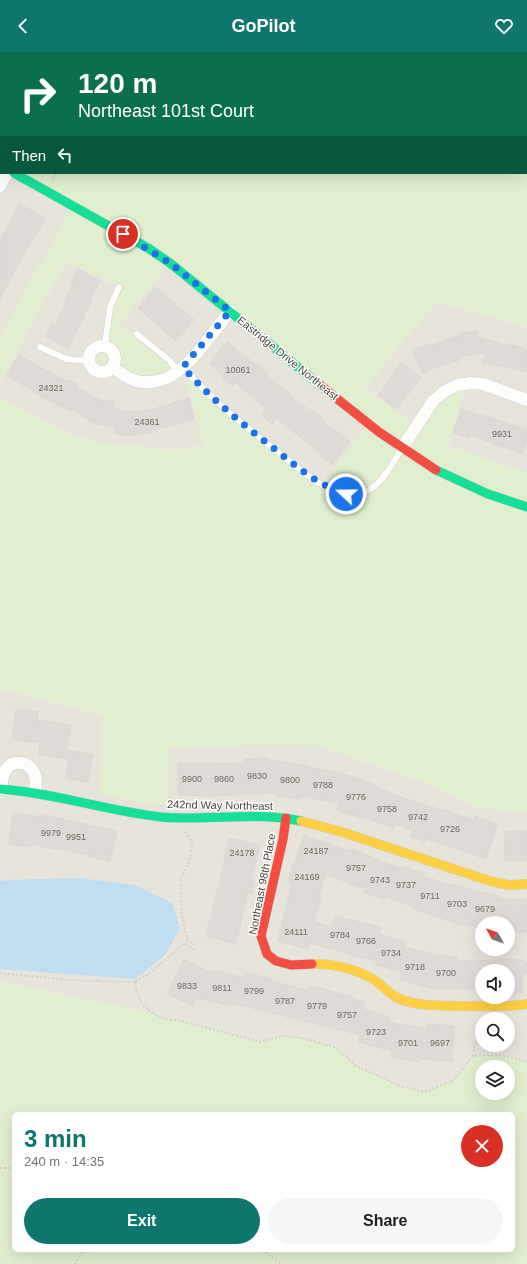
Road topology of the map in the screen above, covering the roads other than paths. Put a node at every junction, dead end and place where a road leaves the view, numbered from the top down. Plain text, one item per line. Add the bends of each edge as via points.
1 (6, 174) edge
2 (16, 174) edge
3 (0, 186) edge
4 (119, 287) dead end
5 (230, 311) junction
6 (137, 334) dead end
7 (105, 345) junction
8 (40, 347) dead end
9 (89, 361) junction
10 (112, 367) junction
11 (180, 369) junction
12 (527, 400) edge
13 (402, 448) junction
14 (527, 507) edge
15 (0, 789) edge
16 (35, 792) junction
17 (286, 818) junction
18 (527, 884) edge
19 (527, 1004) edge

1 - 3 street
2 - 5 street, Eastridge Drive Northeast via 148,248
4 - 7 lane via 110,307
5 - 11 street
5 - 13 street, Eastridge Drive Northeast
6 - 11 lane
7 - 9 street via 96,346 90,352
7 - 10 street via 114,353 116,361
8 - 9 lane via 66,360
9 - 10 street via 93,368 100,372
10 - 11 street via 123,376 138,382 160,380
11 - 13 lane via 246,427 314,480 338,492 354,494 373,488 383,478
12 - 13 street via 483,384 457,384 433,401
13 - 14 street, Eastridge Drive Northeast via 438,471 488,494
15 - 16 street, 242nd Way Northeast
15 - 16 street via 4,772 17,762 25,764 33,771 36,780
16 - 17 street, 242nd Way Northeast via 147,815 186,818 257,815
17 - 18 street, 242nd Way Northeast via 325,827 493,882 509,885
17 - 19 street, Northeast 98th Place via 261,936 267,954 275,961 283,965 324,964 359,974 377,982 392,996 416,1003 512,1007

